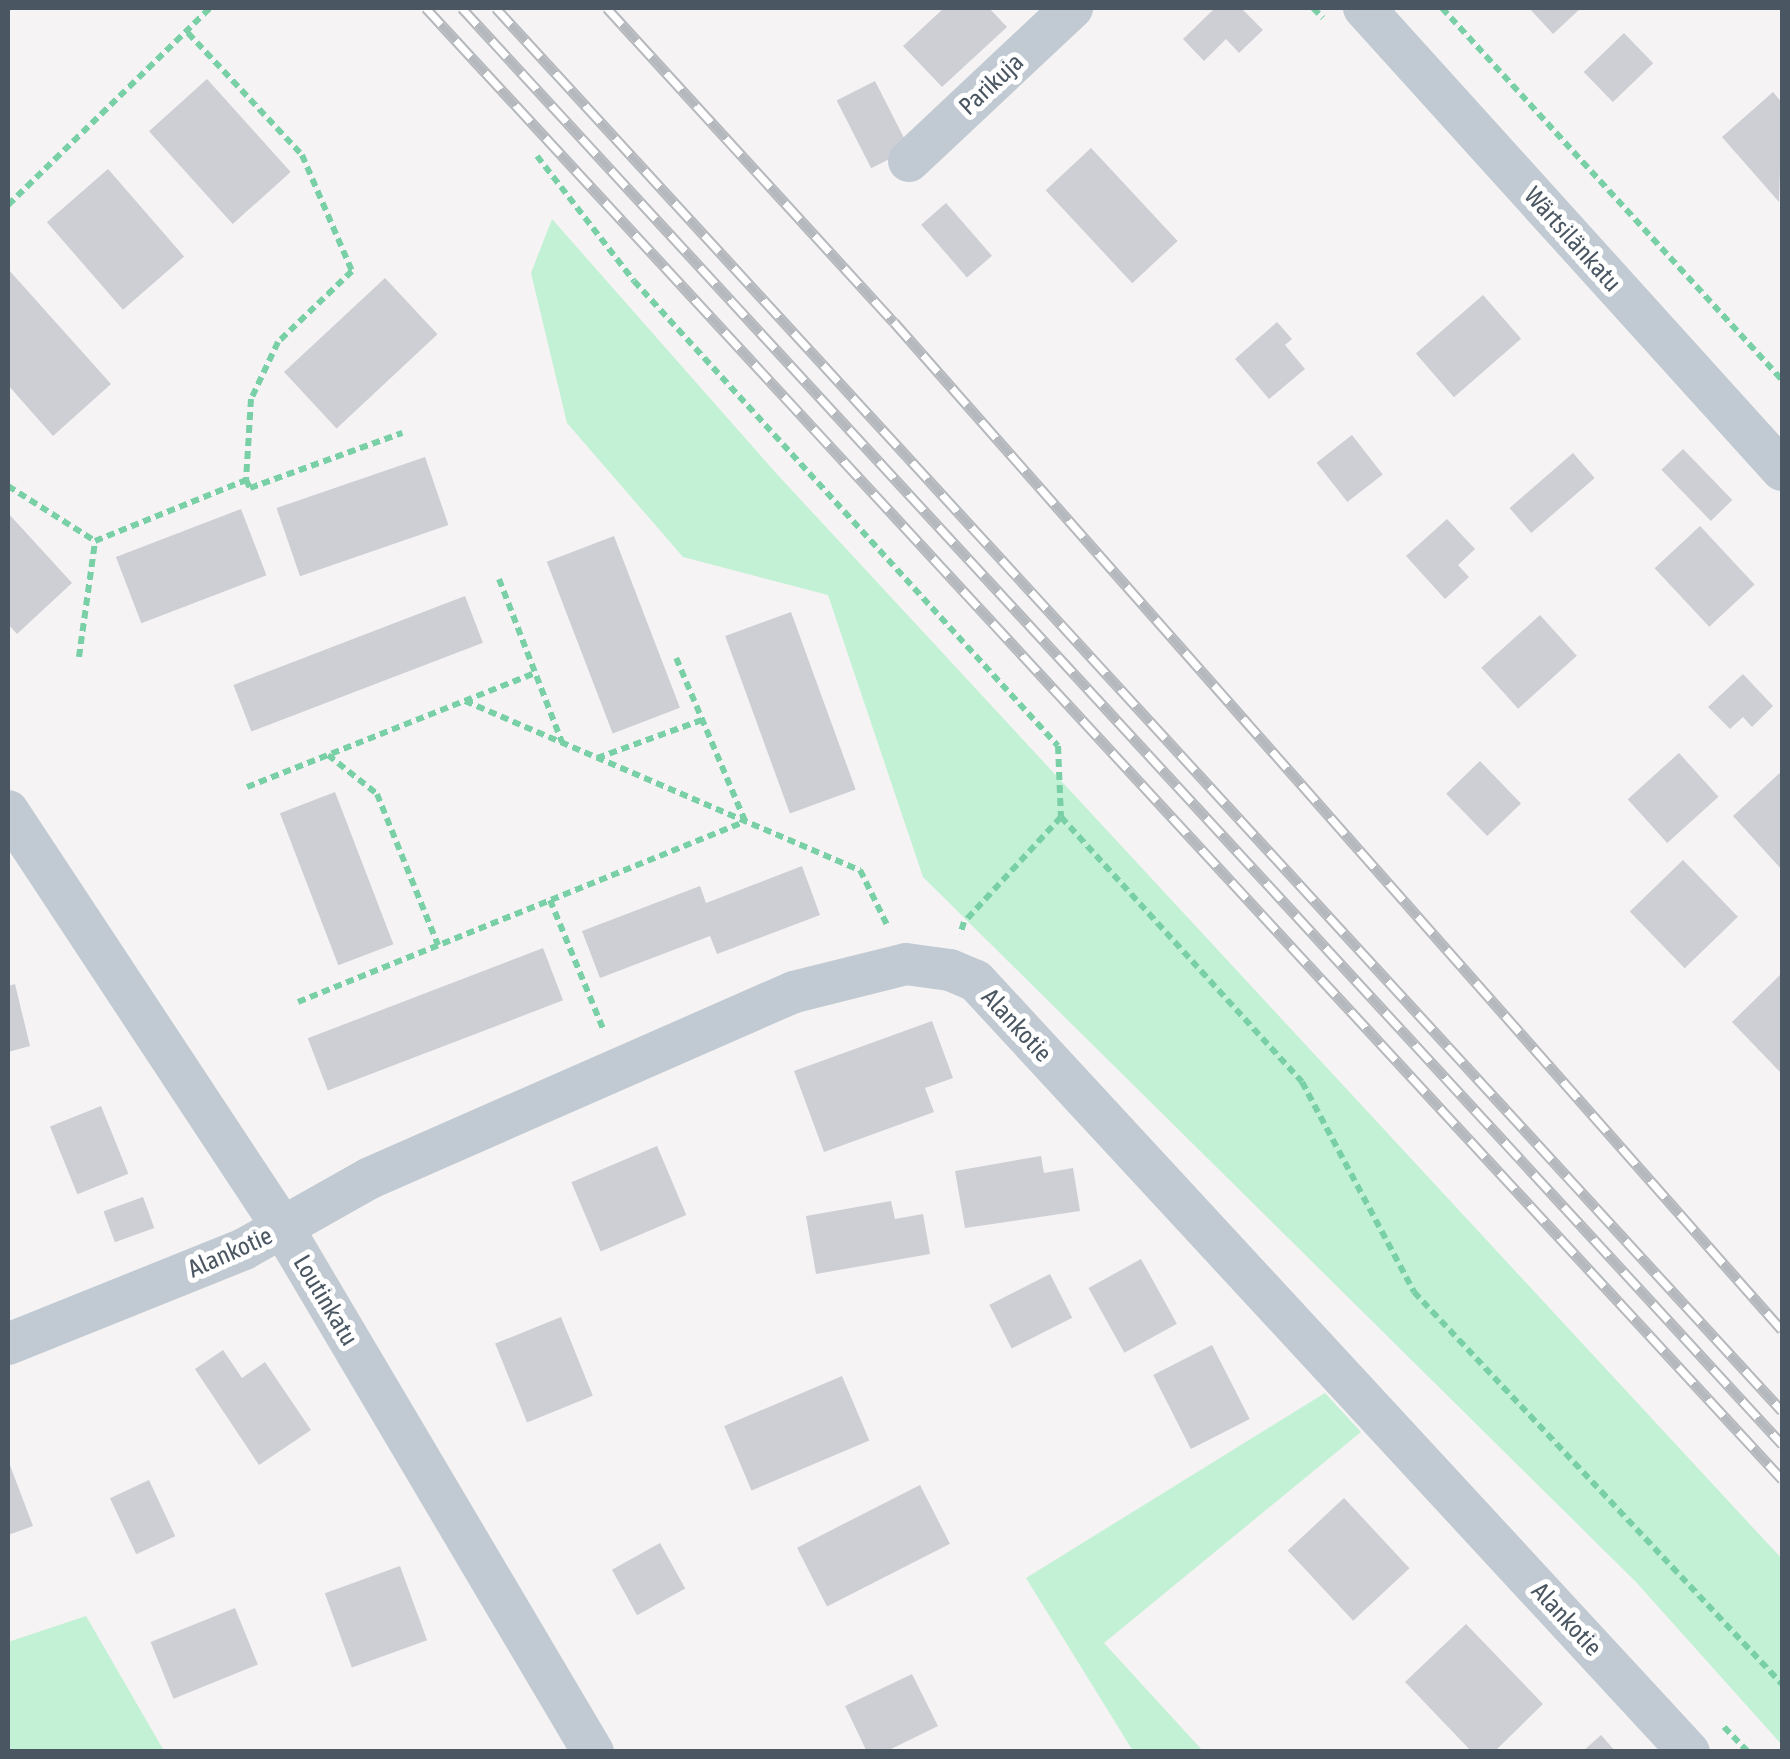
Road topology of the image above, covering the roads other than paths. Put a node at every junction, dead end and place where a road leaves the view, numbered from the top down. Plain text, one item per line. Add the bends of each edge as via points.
1 (1072, 8) edge
2 (1364, 8) edge
3 (909, 161) dead end
4 (1782, 470) edge
5 (8, 811) edge
6 (283, 1228) junction
7 (8, 1344) edge
8 (593, 1752) edge
9 (1690, 1752) edge

1 - 3 street, Parikuja
2 - 4 street, Wärtsilänkatu
5 - 6 street, Loutinkatu
6 - 7 street, Alankotie
6 - 8 street, Loutinkatu
6 - 9 street, Alankotie via 370,1178 794,992 906,964 950,970 976,981

